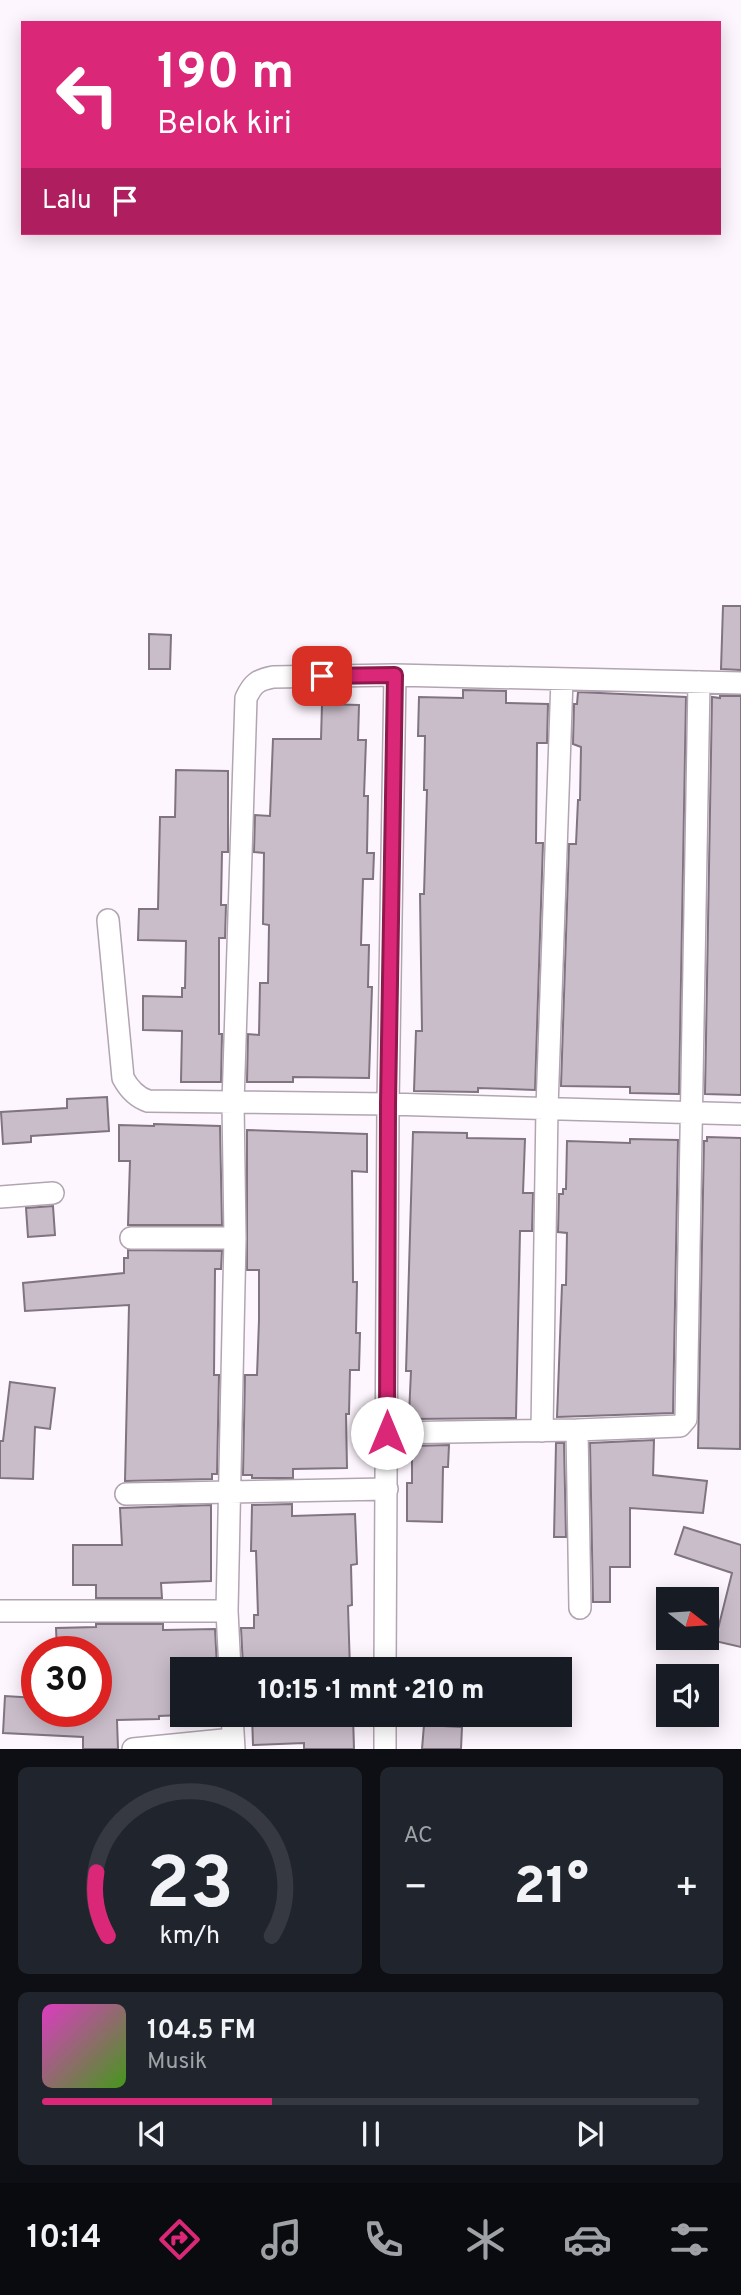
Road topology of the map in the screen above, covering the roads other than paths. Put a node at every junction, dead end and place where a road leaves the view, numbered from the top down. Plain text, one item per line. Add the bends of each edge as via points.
1 (395, 675) junction
2 (562, 679) junction
3 (699, 682) junction
4 (741, 683) edge
5 (108, 920) dead end
6 (233, 1102) junction
7 (388, 1104) junction
8 (547, 1108) junction
9 (692, 1113) junction
10 (741, 1114) edge
11 (53, 1193) dead end
12 (0, 1196) edge
13 (131, 1238) dead end
14 (235, 1238) junction
15 (577, 1430) junction
16 (542, 1431) junction
17 (387, 1433) junction
18 (387, 1489) junction
19 (229, 1493) junction
20 (126, 1494) dead end
21 (580, 1608) dead end
22 (0, 1611) edge
23 (227, 1611) junction
24 (229, 1657) edge
25 (385, 1657) edge
26 (385, 1727) edge
27 (233, 1744) edge
28 (133, 1749) edge
29 (385, 1749) edge

1 - 2 street
1 - 6 street via 274,677 259,680 246,698
1 - 7 street
2 - 3 street
2 - 8 street
3 - 4 street
3 - 9 street
5 - 6 street via 123,1078 128,1086 148,1101
6 - 7 street
6 - 14 street
7 - 8 street
7 - 17 street
8 - 9 street
8 - 16 street
9 - 10 street
9 - 15 street via 687,1419 680,1426
11 - 12 street
13 - 14 street
14 - 19 street
15 - 16 street
15 - 21 street
16 - 17 street
17 - 18 street
18 - 19 street
18 - 25 street
19 - 20 street
19 - 23 street
22 - 23 street
23 - 24 street
26 - 29 street
27 - 28 street

